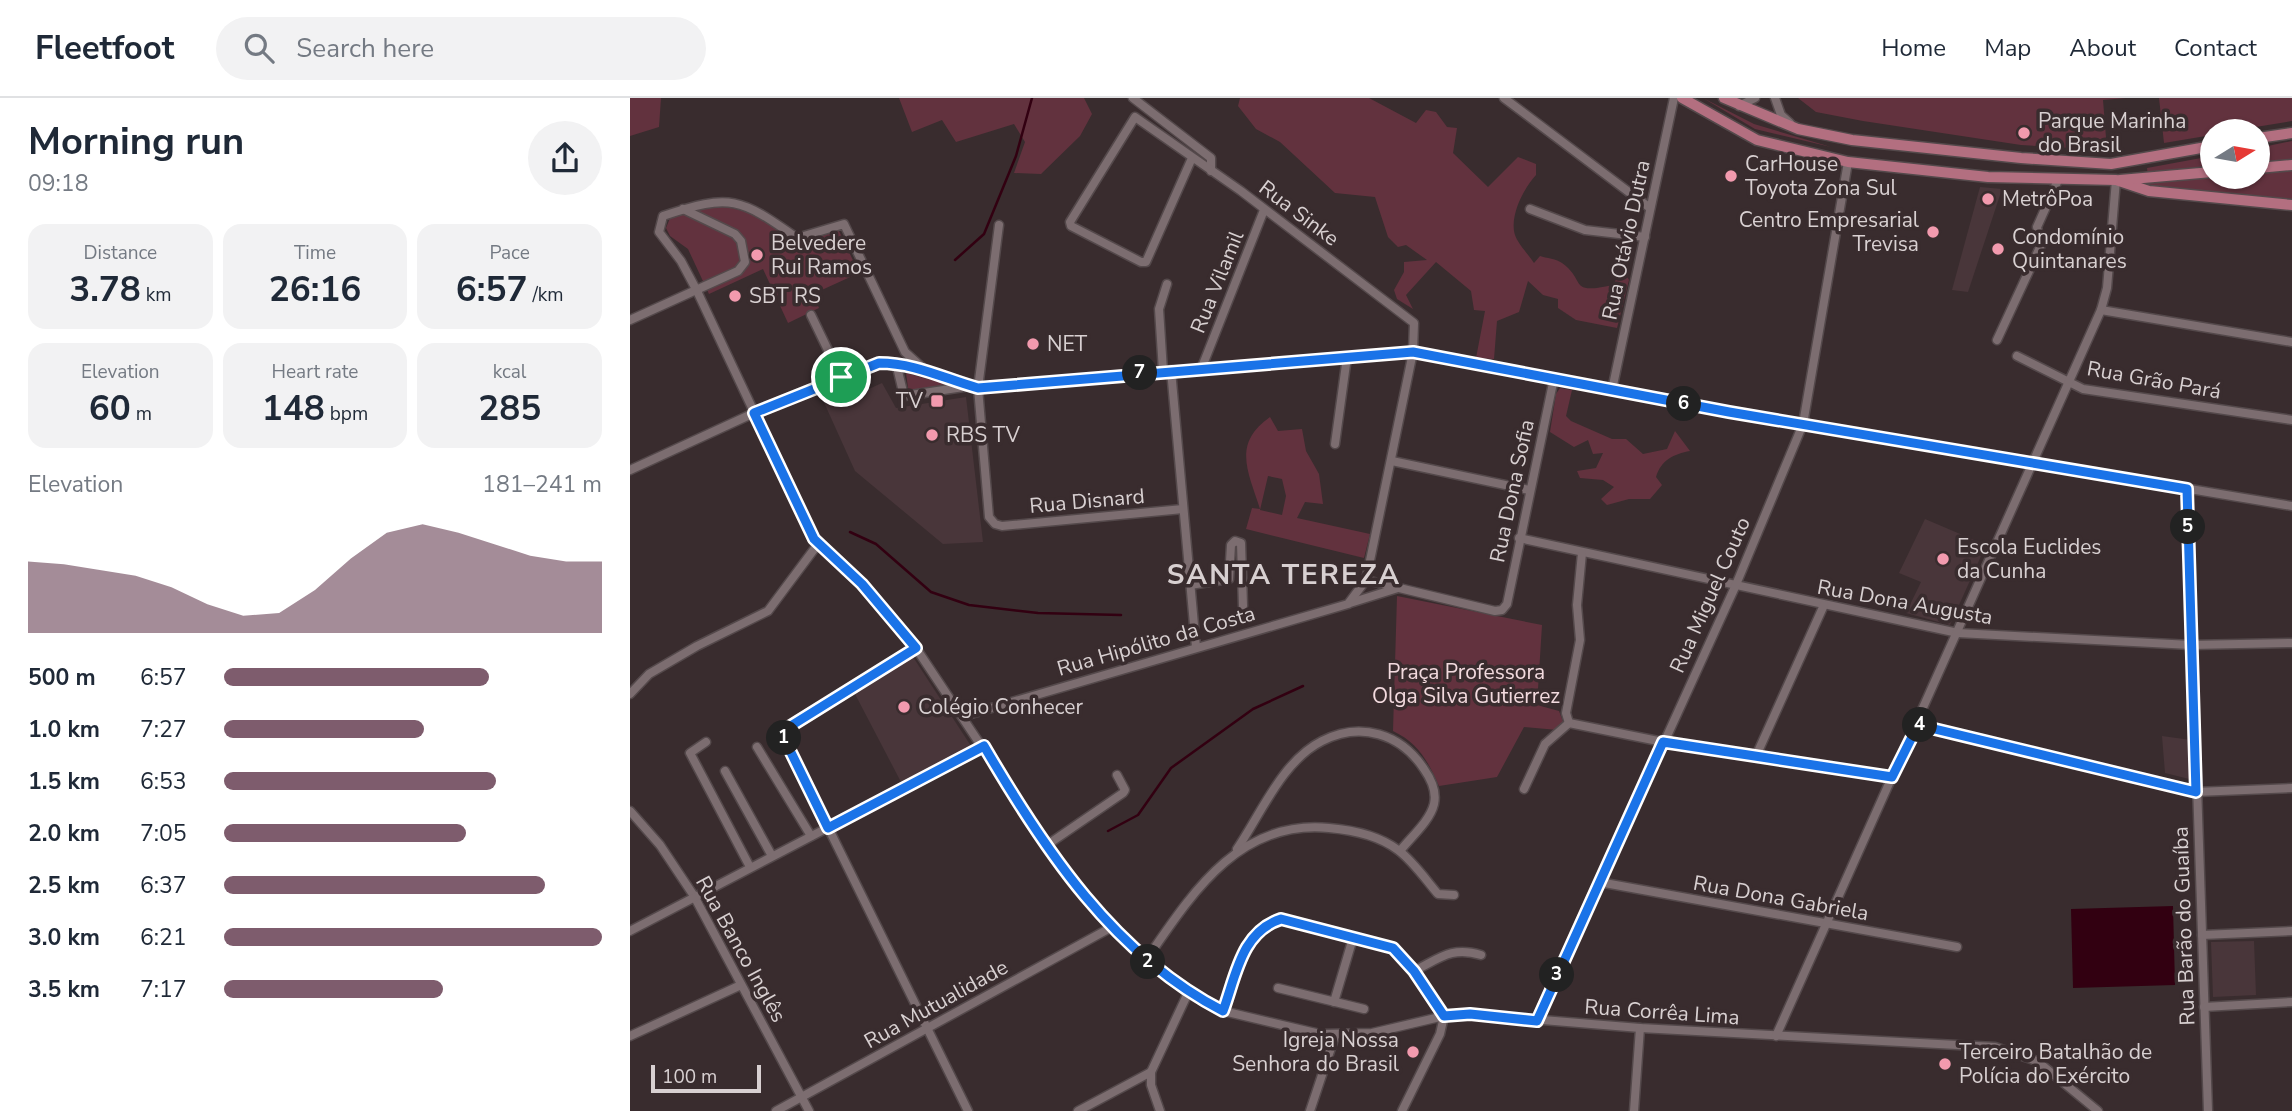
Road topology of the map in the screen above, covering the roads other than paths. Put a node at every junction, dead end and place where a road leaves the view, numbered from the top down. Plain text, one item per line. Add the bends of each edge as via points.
1 (1133, 98) edge
2 (1504, 98) edge
3 (1674, 98) edge
4 (1682, 98) edge
5 (1724, 98) edge
6 (1755, 98) edge
7 (1775, 98) edge
8 (1738, 106) junction
9 (1798, 129) junction
10 (2292, 133) edge
11 (2270, 136) edge
12 (2200, 148) edge
13 (1192, 158) junction
14 (1848, 162) junction
15 (2291, 165) edge
16 (2270, 167) edge
17 (1211, 171) junction
18 (2200, 173) edge
19 (2058, 180) junction
20 (2116, 180) junction
21 (2292, 205) edge
22 (1650, 208) junction
23 (683, 209) junction
24 (1530, 209) dead end
25 (1264, 210) junction
26 (999, 225) dead end
27 (1645, 237) junction
28 (1167, 284) dead end
29 (697, 290) junction
30 (2101, 310) junction
31 (811, 315) dead end
32 (630, 320) edge
33 (1997, 340) dead end
34 (2292, 342) edge
35 (1413, 352) junction
36 (2017, 356) dead end
37 (1348, 357) junction
38 (896, 363) junction
39 (1202, 367) junction
40 (925, 370) junction
41 (1167, 370) junction
42 (841, 377) junction
43 (1554, 379) junction
44 (2069, 382) junction
45 (974, 387) junction
46 (1612, 390) junction
47 (754, 413) junction
48 (2292, 420) edge
49 (1803, 424) junction
50 (1335, 444) dead end
51 (1392, 461) junction
52 (2035, 463) junction
53 (630, 470) edge
54 (2187, 489) junction
55 (1529, 491) junction
56 (2292, 506) edge
57 (1184, 509) junction
58 (1519, 538) junction
59 (818, 544) junction
60 (1582, 553) junction
61 (1366, 580) junction
62 (1190, 585) junction
63 (1735, 587) junction
64 (1398, 588) junction
65 (1348, 604) junction
66 (1824, 605) junction
67 (1243, 606) dead end
68 (1958, 633) junction
69 (2292, 643) edge
70 (2191, 645) junction
71 (1196, 647) junction
72 (916, 648) junction
73 (630, 694) edge
74 (964, 716) junction
75 (1569, 723) junction
76 (1918, 725) junction
77 (706, 742) dead end
78 (1663, 742) junction
79 (984, 746) junction
80 (757, 747) dead end
81 (1756, 756) junction
82 (725, 771) dead end
83 (1117, 775) dead end
84 (1892, 777) junction
85 (2292, 788) edge
86 (1524, 789) dead end
87 (2196, 792) junction
88 (630, 811) edge
89 (828, 828) junction
90 (811, 836) junction
91 (1047, 845) junction
92 (1236, 850) junction
93 (1399, 851) junction
94 (772, 856) junction
95 (750, 867) junction
96 (1599, 882) junction
97 (1454, 895) dead end
98 (694, 896) junction
99 (1825, 924) junction
100 (1112, 927) junction
101 (630, 931) edge
102 (2292, 931) edge
103 (2202, 935) junction
104 (1353, 938) junction
105 (1957, 947) dead end
106 (1480, 955) dead end
107 (1146, 960) junction
108 (1414, 971) junction
109 (741, 985) junction
110 (1278, 988) dead end
111 (1188, 993) junction
112 (1334, 1002) junction
113 (2292, 1002) edge
114 (2204, 1007) junction
115 (1363, 1009) dead end
116 (1223, 1011) junction
117 (1444, 1016) junction
118 (1537, 1021) junction
119 (1640, 1028) junction
120 (927, 1030) junction
121 (1335, 1035) junction
122 (630, 1036) edge
123 (1776, 1037) junction
124 (1151, 1072) junction
125 (802, 1098) junction
126 (776, 1111) edge
127 (809, 1111) edge
128 (968, 1111) edge
129 (1079, 1111) edge
130 (1160, 1111) edge
131 (1310, 1111) edge
132 (1402, 1111) edge
133 (1634, 1111) edge
134 (2098, 1111) edge
135 (2208, 1111) edge

1 - 17 street via 1211,158
2 - 22 street
3 - 22 street, Rua Otávio Dutra
4 - 14 main road via 1757,140
5 - 8 main road
6 - 8 street
7 - 9 street via 1781,115
8 - 9 main road
9 - 12 main road via 1852,141 2111,164
10 - 11 main road
13 - 13 street, Rua Sinke via 1146,262 1071,226 1135,117
13 - 17 street, Rua Sinke
14 - 19 main road
14 - 49 street, Rua Miguel Couto
15 - 16 main road
17 - 25 street, Rua Sinke
18 - 20 main road
19 - 20 main road
19 - 33 street via 2038,227 2041,245
20 - 21 main road via 2149,191
20 - 30 street
22 - 27 street, Rua Otávio Dutra
23 - 29 street, Rua Corrêa Lima via 663,216 659,232
23 - 29 street via 735,234 745,253 738,271
23 - 40 street via 731,201 756,209 797,238 844,224 905,352
24 - 27 street via 1586,230
25 - 35 street, Rua Sinke via 1410,318 1416,329
25 - 39 street, Rua Vilamil
26 - 45 street
27 - 46 street, Rua Otávio Dutra
28 - 41 street via 1159,309
29 - 32 street
29 - 47 street, Rua Corrêa Lima
30 - 34 street
30 - 44 street
31 - 42 street
35 - 37 street
35 - 43 street
35 - 51 street
36 - 44 street, Rua Grão Pará
37 - 39 street
37 - 50 street
38 - 40 street
38 - 42 street via 863,367
38 - 45 street via 904,396
39 - 41 street
40 - 45 street
41 - 45 street
41 - 57 street
42 - 47 street
43 - 46 street
43 - 55 street, Rua Dona Sofia
44 - 48 street, Rua Grão Pará via 2083,388
44 - 52 street
45 - 57 street, Rua Disnard via 989,517 995,524
46 - 49 street
47 - 53 street
47 - 59 street, Rua Corrêa Lima
49 - 52 street
49 - 63 street, Rua Miguel Couto
51 - 55 street
51 - 61 street
52 - 54 street
52 - 68 street
54 - 56 street
54 - 70 street, Rua Barão do Guaíba
55 - 58 street, Rua Dona Sofia
57 - 62 street
58 - 60 street, Rua Dona Augusta
58 - 64 street, Rua Dona Sofia via 1502,610
59 - 72 street, Rua Corrêa Lima via 862,584
59 - 73 street via 768,611 649,674
60 - 63 street, Rua Dona Augusta
60 - 75 street via 1577,605 1580,640 1566,713
61 - 64 street
61 - 65 street
62 - 67 street via 1229,579 1231,545 1241,543
62 - 71 street
63 - 66 street, Rua Dona Augusta
63 - 78 street, Rua Miguel Couto
64 - 65 street, Rua Hipólito da Costa
65 - 71 street, Rua Hipólito da Costa
66 - 68 street, Rua Dona Augusta
66 - 81 street
68 - 70 street, Rua Dona Augusta
68 - 76 street
69 - 70 street, Rua Dona Augusta
70 - 87 street, Rua Barão do Guaíba
71 - 74 street, Rua Hipólito da Costa
72 - 74 street, Rua Corrêa Lima
72 - 89 street via 781,732
74 - 79 street, Rua Corrêa Lima
75 - 78 street
75 - 86 street via 1545,744
76 - 84 street
76 - 87 street
77 - 95 street via 690,753
78 - 81 street
78 - 96 street, Rua Miguel Couto
79 - 89 street
79 - 91 street, Rua Corrêa Lima
80 - 90 street
81 - 84 street
82 - 94 street
83 - 91 street via 1123,793
84 - 99 street
85 - 87 street
87 - 103 street, Rua Barão do Guaíba
88 - 98 street, Rua Banco Inglês via 660,845
89 - 90 street
89 - 120 street
90 - 94 street
91 - 100 street, Rua Corrêa Lima
92 - 93 street via 1271,834 1320,827 1363,832
92 - 93 street via 1293,764 1322,741 1355,731 1401,742 1413,751 1434,788 1435,803 1427,818
92 - 107 street via 1195,889
93 - 97 street via 1438,894
94 - 95 street
95 - 98 street
96 - 99 street, Rua Dona Gabriela
96 - 118 street, Rua Miguel Couto
98 - 101 street
98 - 109 street, Rua Banco Inglês
99 - 105 street, Rua Dona Gabriela
99 - 123 street
100 - 107 street, Rua Corrêa Lima
100 - 120 street, Rua Mutualidade
102 - 103 street
103 - 114 street, Rua Barão do Guaíba
104 - 108 street via 1393,948
104 - 112 street
104 - 116 street via 1281,919 1266,923 1246,945
106 - 108 street via 1453,951
107 - 111 street, Rua Corrêa Lima
108 - 117 street
109 - 122 street
109 - 125 street, Rua Banco Inglês
110 - 112 street
111 - 116 street, Rua Corrêa Lima
111 - 124 street
112 - 115 street
113 - 114 street
114 - 135 street, Rua Barão do Guaíba
116 - 121 street, Rua Corrêa Lima
117 - 118 street, Rua Corrêa Lima
117 - 121 street, Rua Corrêa Lima via 1372,1033
117 - 132 street via 1440,1034
118 - 119 street, Rua Corrêa Lima
119 - 123 street, Rua Corrêa Lima
119 - 133 street
120 - 125 street, Rua Mutualidade
120 - 128 street
121 - 131 street
123 - 134 street, Rua Corrêa Lima via 1995,1046 2037,1061
124 - 129 street
124 - 130 street
125 - 126 street, Rua Mutualidade
125 - 127 street, Rua Banco Inglês

